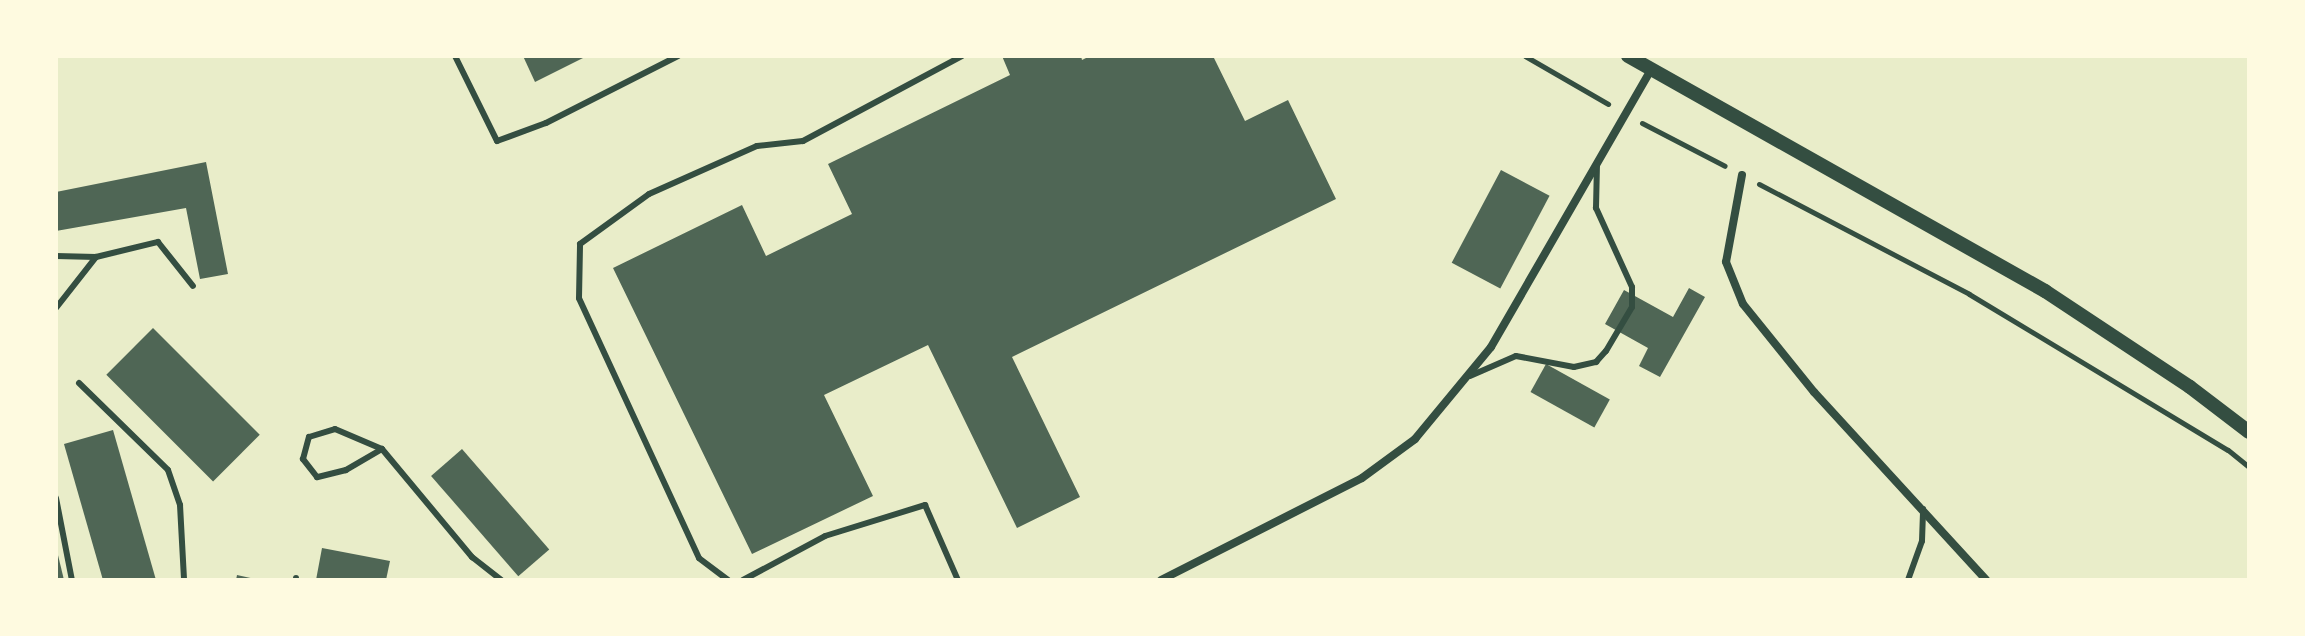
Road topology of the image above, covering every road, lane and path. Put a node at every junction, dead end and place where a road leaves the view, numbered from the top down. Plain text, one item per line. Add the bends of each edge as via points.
1 (455, 56) edge
2 (678, 56) edge
3 (962, 56) edge
4 (1525, 56) edge
5 (1628, 56) edge
6 (1642, 56) edge
7 (1651, 70) junction
8 (1626, 114) junction
9 (1597, 165) junction
10 (1742, 175) junction
11 (56, 256) edge
12 (96, 257) junction
13 (193, 286) dead end
14 (56, 308) edge
15 (1467, 377) junction
16 (79, 383) dead end
17 (2249, 432) edge
18 (382, 449) junction
19 (2249, 467) edge
20 (56, 498) edge
21 (1923, 509) junction
22 (72, 580) edge
23 (184, 580) edge
24 (501, 580) edge
25 (728, 580) edge
26 (743, 580) edge
27 (958, 580) edge
28 (1161, 580) edge
29 (1908, 580) edge
30 (1986, 580) edge

1 - 2 lane via 497,141 546,123
3 - 25 lane via 803,141 757,146 649,194 580,244 579,298 699,558
4 - 8 path
5 - 7 street
6 - 7 street
7 - 8 street
7 - 17 street via 2045,291
8 - 9 street
8 - 10 path
9 - 15 street via 1491,347
9 - 15 lane via 1596,208 1632,287 1632,307 1606,351 1596,362 1574,367 1516,356
10 - 19 path via 1969,294
10 - 21 street via 1726,262 1743,304 1814,392
11 - 12 lane
12 - 13 lane via 158,242
12 - 14 lane
15 - 28 street via 1415,439 1362,478
16 - 23 lane via 168,470 180,505
18 - 18 lane via 335,429 309,437 303,459 317,477 346,470
18 - 24 lane via 472,557
20 - 22 lane
21 - 29 lane via 1922,541
21 - 30 street
26 - 27 lane via 825,536 925,505

